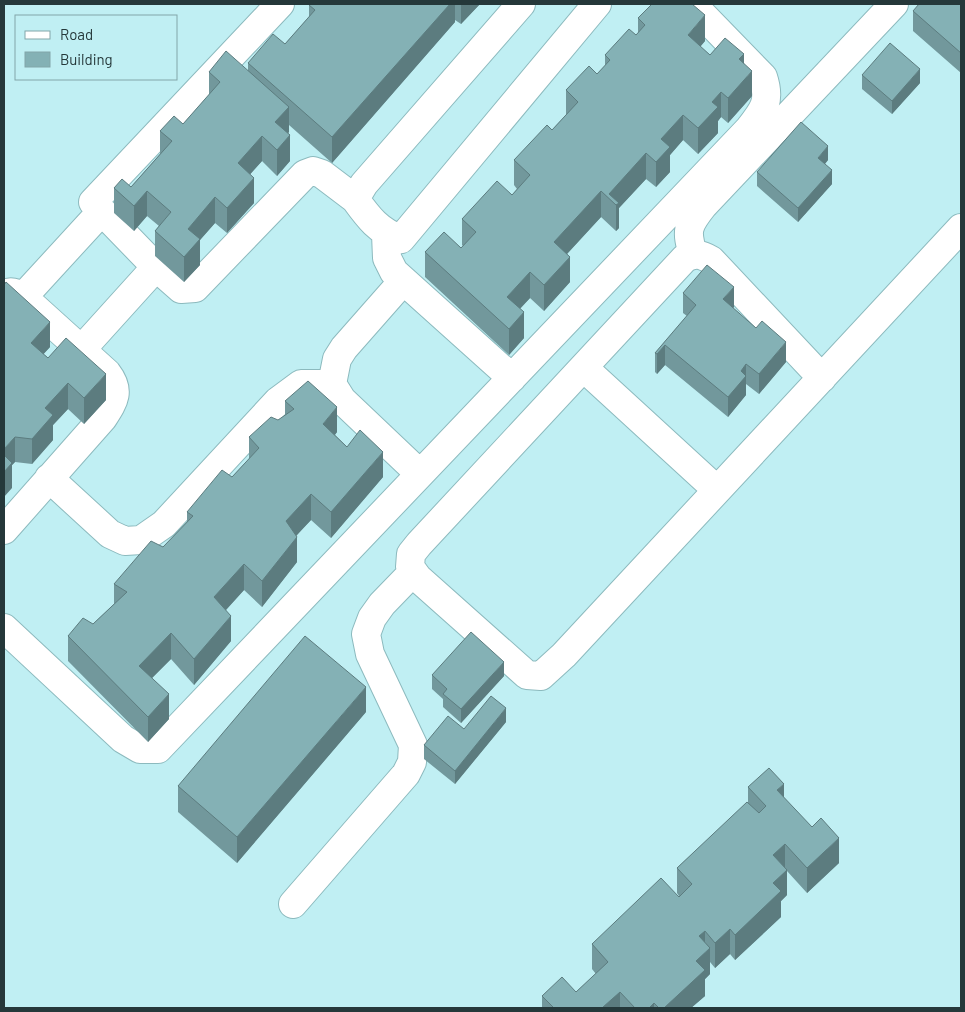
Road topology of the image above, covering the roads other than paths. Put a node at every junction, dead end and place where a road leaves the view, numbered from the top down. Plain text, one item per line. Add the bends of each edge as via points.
1 (280, 4) edge
2 (521, 4) edge
3 (597, 4) edge
4 (692, 4) edge
5 (894, 4) edge
6 (354, 199) junction
7 (101, 212) junction
8 (961, 228) edge
9 (386, 234) junction
10 (693, 254) junction
11 (156, 267) junction
12 (403, 281) junction
13 (13, 296) edge
14 (81, 350) junction
15 (584, 368) junction
16 (512, 378) junction
17 (822, 378) junction
18 (332, 384) junction
19 (420, 474) junction
20 (49, 478) junction
21 (717, 490) junction
22 (4, 530) edge
23 (414, 572) junction
24 (4, 628) edge
25 (294, 904) dead end

1 - 7 street via 93,202
2 - 6 street
3 - 9 street via 401,239
4 - 16 street via 763,77 768,92 763,110 749,129
5 - 10 street via 703,206 688,230
6 - 9 street
6 - 11 street via 322,174 313,171 304,174 195,288 181,288
7 - 11 street
7 - 13 street
8 - 17 street
9 - 12 street via 387,258
10 - 15 street via 685,258
10 - 17 street via 702,254 711,260
11 - 14 street
12 - 16 street
12 - 18 street via 344,348 337,360
13 - 14 street
14 - 20 street via 114,382 113,402 103,418
15 - 21 street
15 - 23 street via 419,544 411,554 410,566
16 - 19 street
17 - 21 street
18 - 19 street via 342,400
18 - 20 street via 301,384 278,401 164,524 141,540 125,541 110,534
19 - 24 street via 158,749 140,749 123,739
20 - 22 street
21 - 23 street via 541,676 527,675
23 - 25 street via 382,604 366,634 370,654 413,745 412,762 406,774

